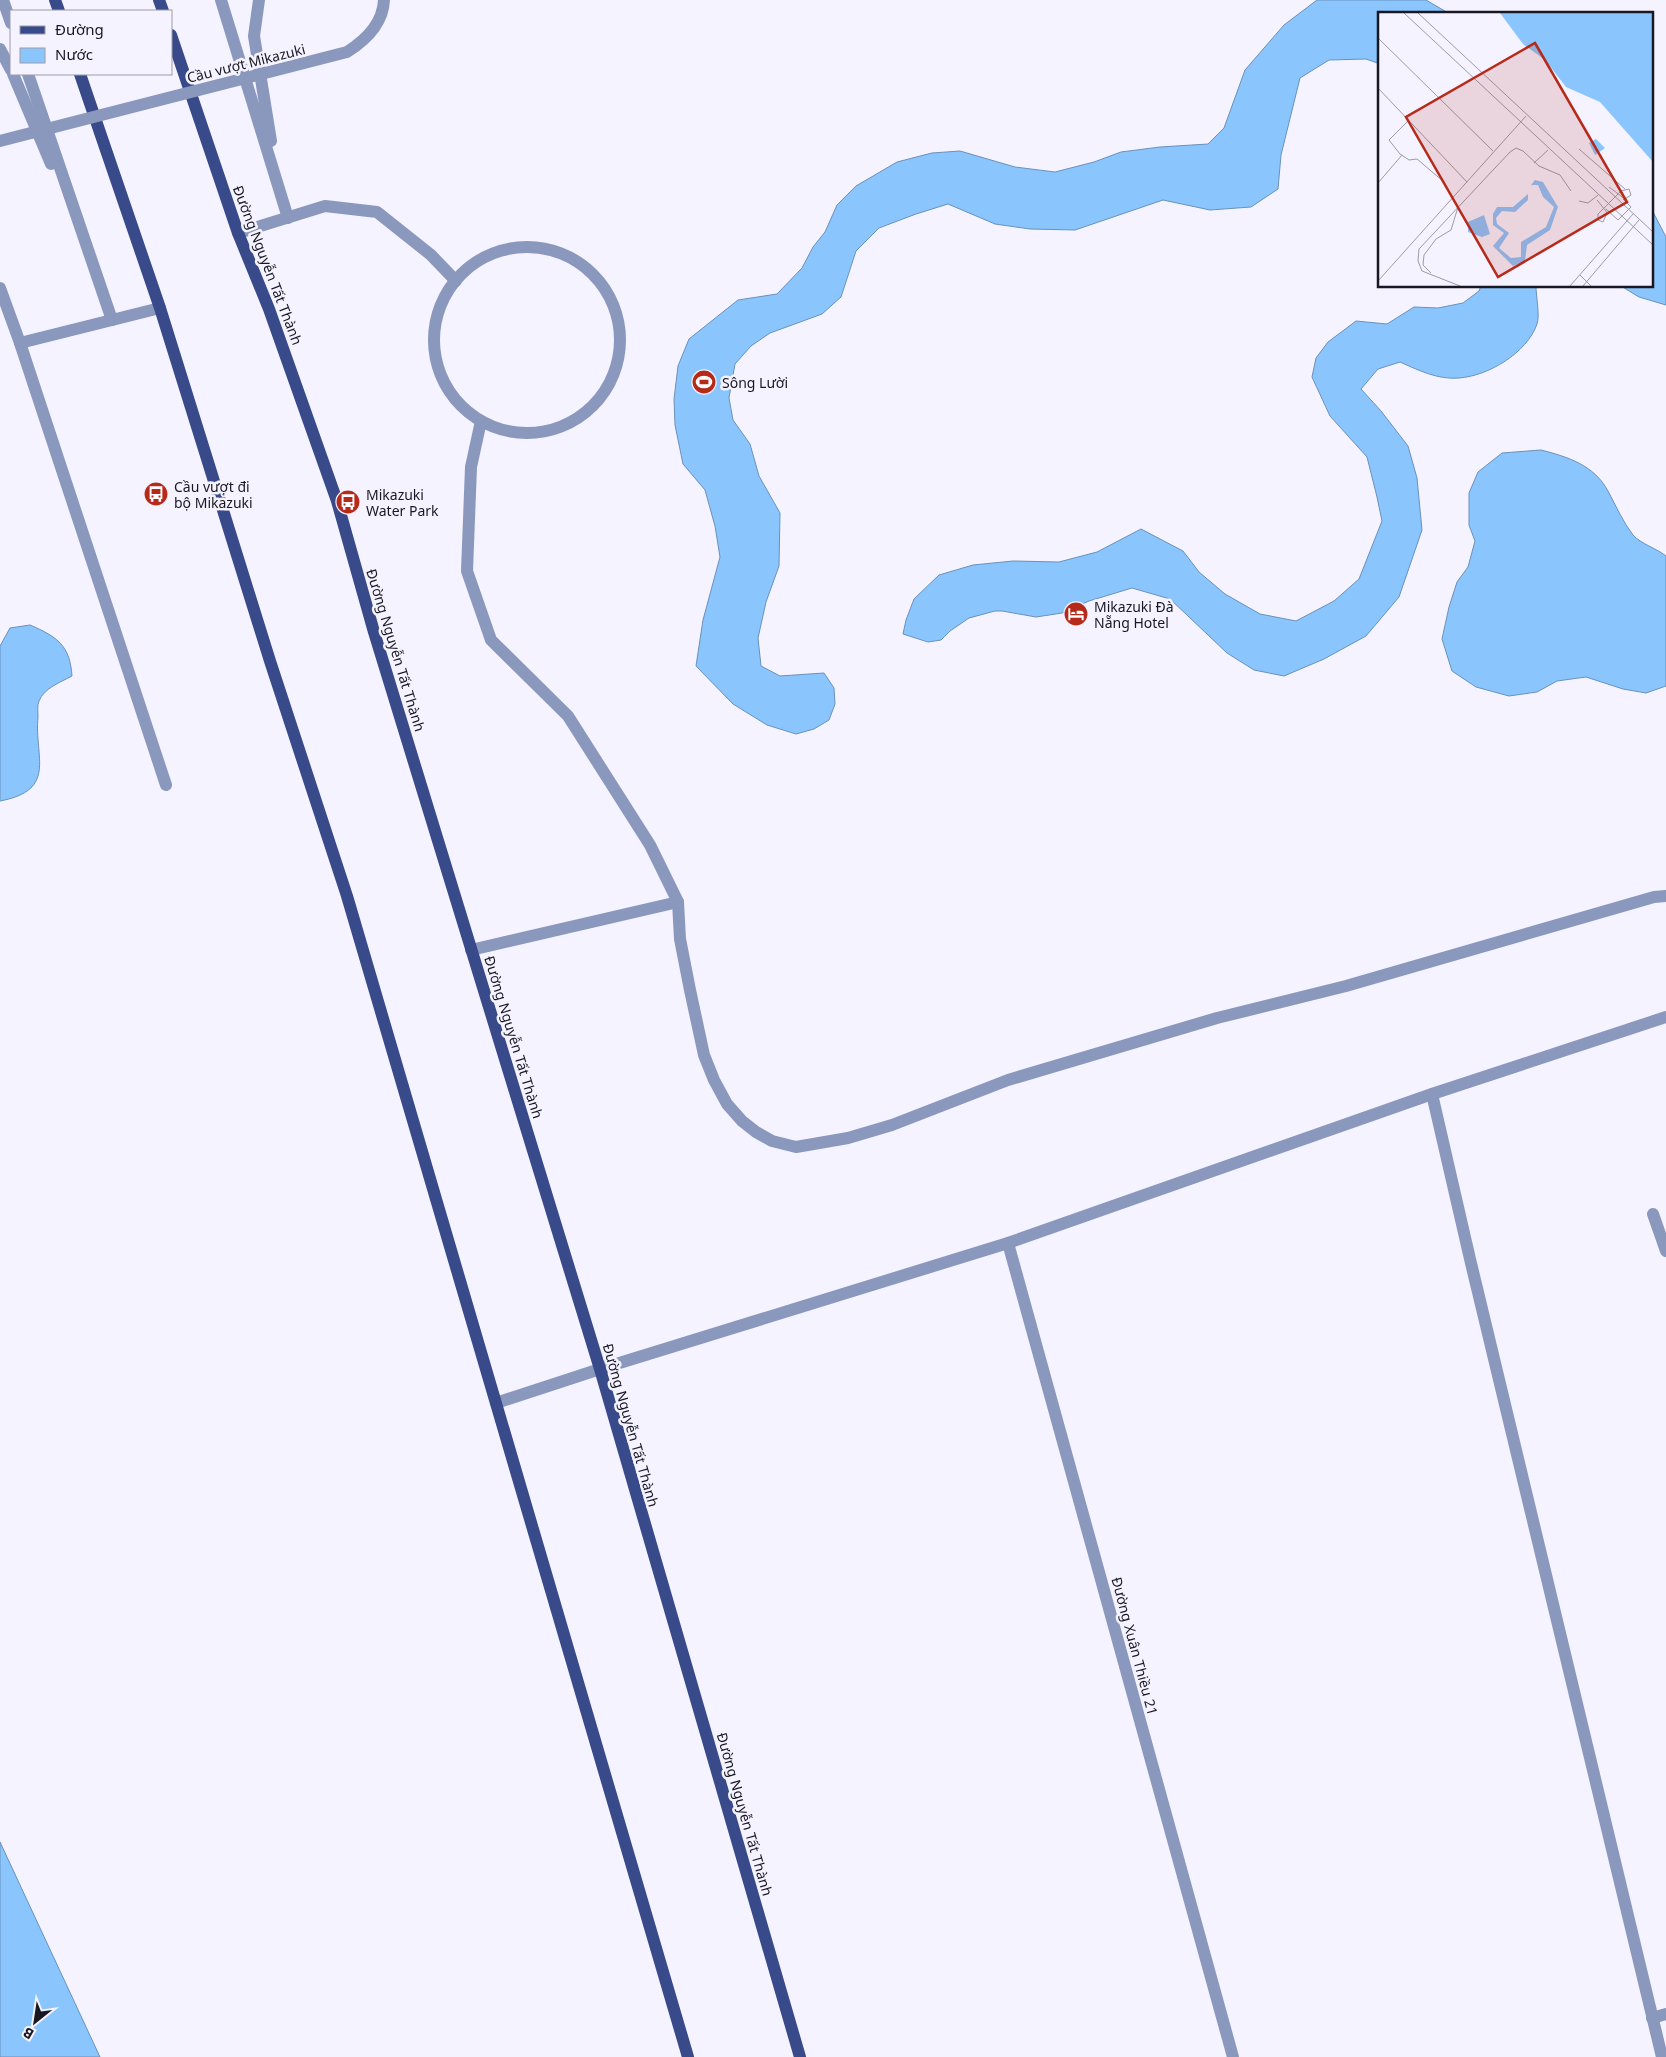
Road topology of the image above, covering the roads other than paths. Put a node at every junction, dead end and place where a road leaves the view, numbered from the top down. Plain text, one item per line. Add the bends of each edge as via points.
1 (3, 0) edge
2 (220, 0) edge
3 (259, 0) edge
4 (384, 0) edge
5 (10, 21) edge
6 (172, 38) edge
7 (0, 49) edge
8 (10, 68) edge
9 (13, 75) edge
10 (28, 75) edge
11 (80, 75) edge
12 (0, 141) edge
13 (279, 189) junction
14 (288, 218) junction
15 (238, 233) junction
16 (89, 254) junction
17 (456, 281) junction
18 (0, 288) edge
19 (160, 308) junction
20 (112, 320) junction
21 (20, 343) junction
22 (481, 421) junction
23 (166, 785) dead end
24 (1666, 887) edge
25 (1660, 897) edge
26 (678, 902) junction
27 (471, 950) junction
28 (1666, 1017) edge
29 (1432, 1094) junction
30 (1653, 1214) dead end
31 (1008, 1244) junction
32 (1666, 1251) edge
33 (600, 1369) junction
34 (496, 1403) junction
35 (1666, 2014) edge
36 (1652, 2018) junction
37 (688, 2057) edge
38 (800, 2057) edge
39 (1233, 2057) edge
40 (1662, 2057) edge

1 - 5 street
2 - 13 street
3 - 13 street, Cầu vượt Mikazuki via 254,36
4 - 12 street, Cầu vượt Mikazuki, bridge via 381,17 375,26 366,38 347,52
6 - 15 main road, Đường Nguyễn Tất Thành
7 - 8 street
9 - 16 street
10 - 16 street
11 - 19 main road
13 - 14 street
14 - 15 street
14 - 17 street via 325,206 377,212 431,255
15 - 27 main road, Đường Nguyễn Tất Thành via 270,309 337,501
16 - 20 street
17 - 22 street via 444,297 434,325 434,352 441,377 456,400
17 - 22 street via 486,256 514,248 544,248 572,258 596,276 612,301 621,329 620,358 611,384 596,405 575,421 551,431 524,434 498,429
18 - 21 street
19 - 20 street
19 - 34 main road via 347,896
20 - 21 street
21 - 23 street
22 - 26 street via 471,467 467,571 491,640 568,716 650,845
24 - 25 street
25 - 26 street via 1346,986 1217,1018 1018,1077 856,1136 796,1146 772,1141 742,1121 727,1104 714,1080 704,1055 690,990 680,939
26 - 27 street
27 - 33 main road, Đường Nguyễn Tất Thành
28 - 29 street
29 - 31 street
29 - 36 street
30 - 32 street
31 - 33 street
31 - 39 street, Đường Xuân Thiều 21
33 - 34 street
33 - 38 main road, Đường Nguyễn Tất Thành
34 - 37 main road
35 - 36 street
36 - 40 street

